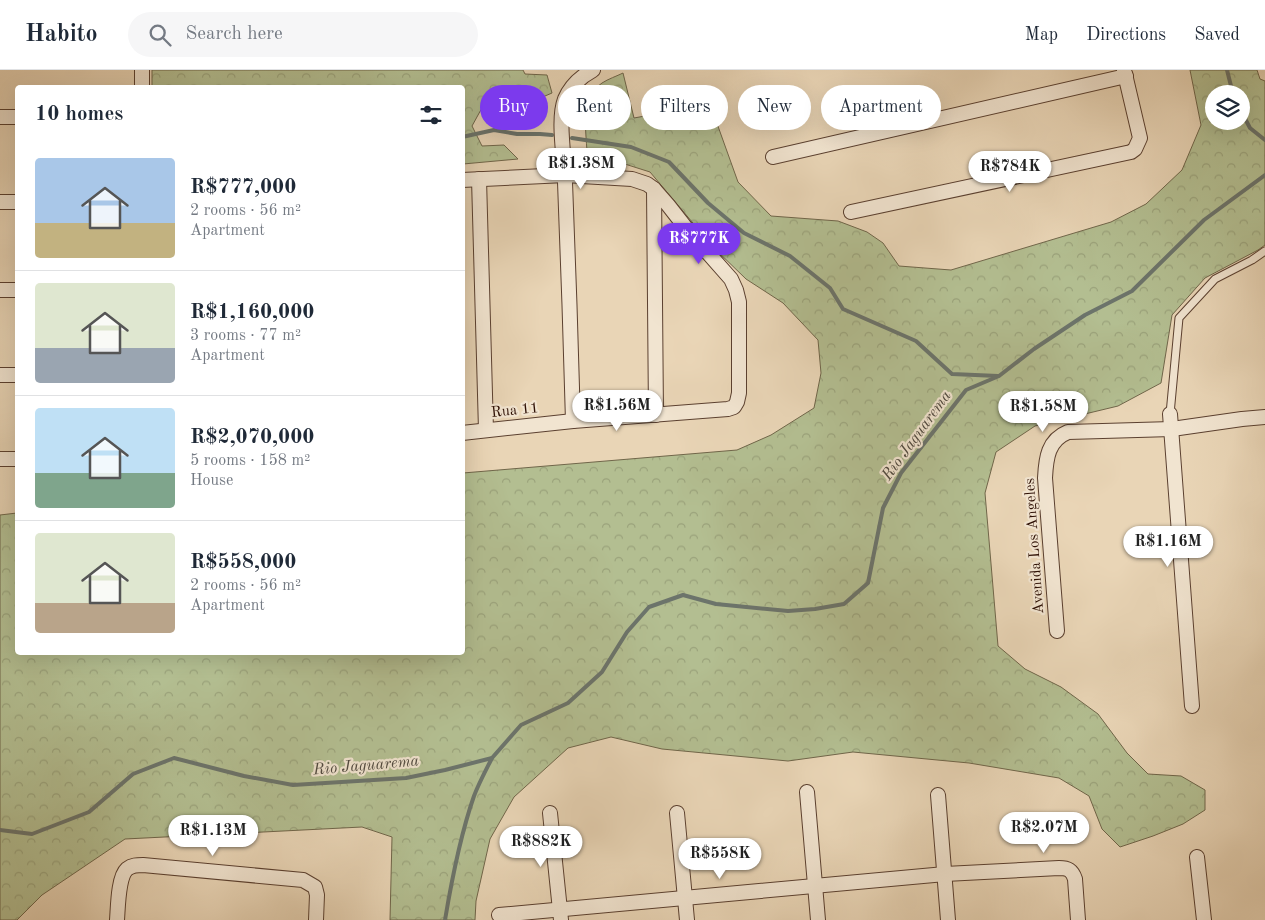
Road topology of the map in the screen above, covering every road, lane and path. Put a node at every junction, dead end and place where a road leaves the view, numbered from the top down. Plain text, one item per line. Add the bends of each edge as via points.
1 (142, 70) edge
2 (593, 70) edge
3 (1125, 73) edge
4 (142, 85) edge
5 (0, 117) edge
6 (15, 117) edge
7 (773, 157) dead end
8 (565, 175) junction
9 (479, 179) junction
10 (465, 180) edge
11 (654, 189) junction
12 (0, 202) edge
13 (15, 202) edge
14 (851, 212) dead end
15 (1265, 251) edge
16 (0, 290) edge
17 (15, 290) edge
18 (0, 375) edge
19 (15, 375) edge
20 (1170, 414) joint
21 (656, 415) junction
22 (1265, 415) edge
23 (573, 421) junction
24 (1172, 428) junction
25 (486, 430) junction
26 (465, 433) edge
27 (0, 459) edge
28 (15, 459) edge
29 (1057, 631) dead end
30 (1192, 706) dead end
31 (807, 792) dead end
32 (938, 795) dead end
33 (550, 813) dead end
34 (677, 813) dead end
35 (1198, 857) dead end
36 (944, 874) junction
37 (815, 886) junction
38 (685, 898) junction
39 (498, 915) dead end
40 (560, 915) edge
41 (117, 920) edge
42 (316, 920) edge
43 (687, 920) edge
44 (818, 920) edge
45 (948, 920) edge
46 (1078, 920) edge
47 (1204, 920) edge

1 - 4 street
2 - 8 street via 574,83 565,100 562,120
3 - 7 street
3 - 14 street via 1140,138 1131,152
5 - 6 street
8 - 9 street
8 - 11 street via 632,179
8 - 23 street
9 - 10 street
9 - 25 street
11 - 21 street
11 - 21 street, Rua 11 via 731,279 738,302 738,393 734,407
12 - 13 street
15 - 20 lane via 1215,280 1179,318
16 - 17 street
18 - 19 street
20 - 24 street
21 - 23 street, Rua 11
22 - 24 street, Avenida Los Angeles
23 - 25 street, Rua 11
24 - 29 street, Avenida Los Angeles via 1068,432 1055,440 1046,464 1045,478
24 - 30 street
25 - 26 street, Rua 11
27 - 28 street
31 - 37 street
32 - 36 street
33 - 40 street
34 - 38 street
35 - 47 street
36 - 37 street
36 - 45 street
36 - 46 street via 1068,868 1075,879
37 - 38 street
37 - 44 street
38 - 40 street
38 - 43 street
39 - 40 street
41 - 42 street via 123,876 135,865 143,865 302,880 315,887

